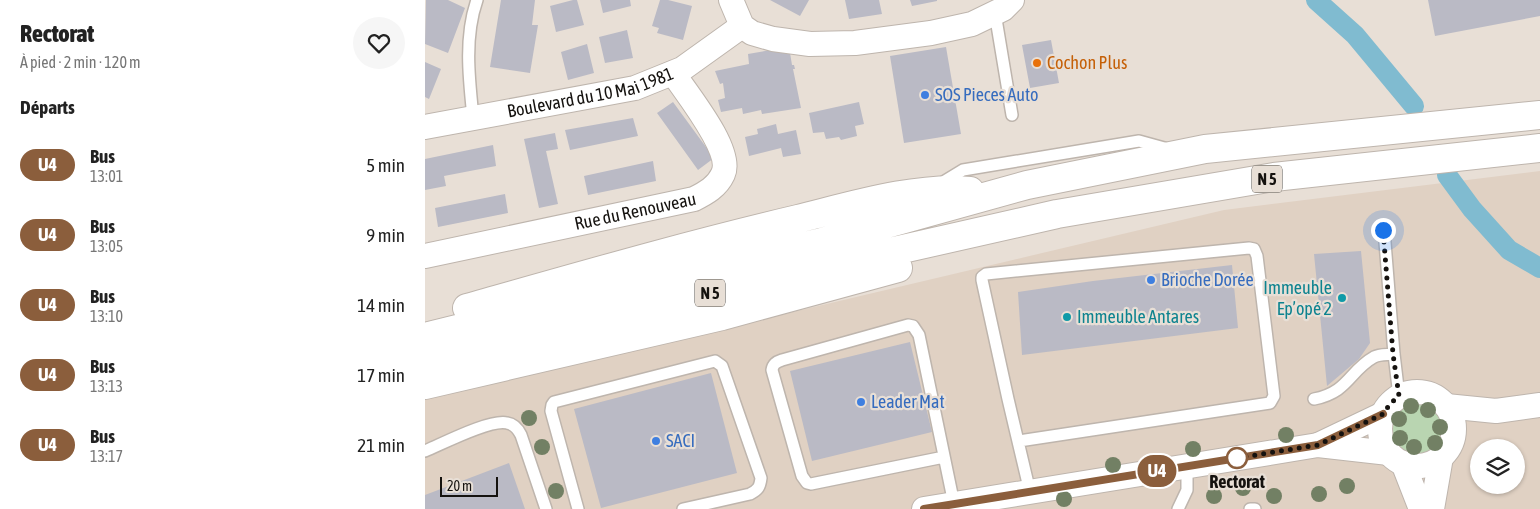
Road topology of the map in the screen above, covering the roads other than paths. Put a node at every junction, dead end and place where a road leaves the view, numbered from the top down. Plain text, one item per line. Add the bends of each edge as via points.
1 (477, 0) edge
2 (731, 0) edge
3 (1003, 6) edge
4 (742, 26) junction
5 (673, 73) junction
6 (1012, 115) dead end
7 (1540, 115) edge
8 (473, 117) junction
9 (425, 128) edge
10 (1540, 148) edge
11 (1182, 153) junction
12 (928, 191) junction
13 (993, 194) junction
14 (996, 228) junction
15 (1383, 230) dead end
16 (425, 256) edge
17 (425, 319) edge
18 (425, 337) edge
19 (1393, 354) junction
20 (425, 362) edge
21 (425, 385) edge
22 (1399, 396) junction
23 (1314, 399) dead end
24 (1540, 405) edge
25 (1447, 406) junction
26 (1496, 411) junction
27 (1383, 414) junction
28 (1453, 437) junction
29 (1019, 441) junction
30 (1318, 445) junction
31 (425, 451) edge
32 (944, 457) junction
33 (1441, 457) junction
34 (1396, 458) junction
35 (1187, 466) junction
36 (1030, 492) junction
37 (728, 504) edge
38 (955, 504) junction
39 (545, 509) edge
40 (578, 509) edge
41 (683, 509) edge
42 (924, 509) edge
43 (1178, 509) edge
44 (1250, 509) edge
45 (1255, 509) edge
46 (1421, 509) edge
47 (1432, 509) edge

1 - 8 lane via 472,16 468,67
2 - 4 street
3 - 4 street via 972,24 855,43 809,44 773,40 751,33
3 - 6 lane
4 - 5 street, Boulevard du 10 Mai 1981
5 - 8 street, Boulevard du 10 Mai 1981 via 635,88
5 - 16 street, Rue du Renouveau via 717,139 725,159 724,174 711,190 694,199
7 - 11 highway, N 5
8 - 9 street, Boulevard du 10 Mai 1981
10 - 14 highway, N 5 via 1274,177 1057,214
11 - 12 lane via 1139,141 963,170
11 - 13 highway, N 5
12 - 13 highway
12 - 17 highway via 861,203 704,241
13 - 18 highway, N 5 via 818,243
14 - 20 highway, N 5
14 - 21 highway via 941,256 869,276 722,316
15 - 19 lane
19 - 22 lane
19 - 23 lane via 1374,357 1340,389
22 - 25 street via 1419,392 1429,394
22 - 27 street
24 - 26 street
25 - 26 street
25 - 28 street via 1454,426
26 - 28 street
27 - 30 street
27 - 34 street via 1380,434 1383,444
28 - 33 street
29 - 29 lane via 1270,403 1274,396 1271,358 1254,249 986,274 981,280
29 - 36 lane
30 - 34 street
30 - 35 street
31 - 39 lane via 497,422 512,424 521,435
32 - 32 lane via 919,335 913,326 782,360 773,366 801,476 807,484
32 - 38 lane
33 - 34 street via 1423,466 1413,466
33 - 47 street
34 - 46 street
35 - 36 street
35 - 43 lane via 1187,490
36 - 38 street
37 - 40 lane via 757,490 761,478 723,366 715,361 551,405
37 - 41 lane
38 - 42 street
44 - 45 lane

